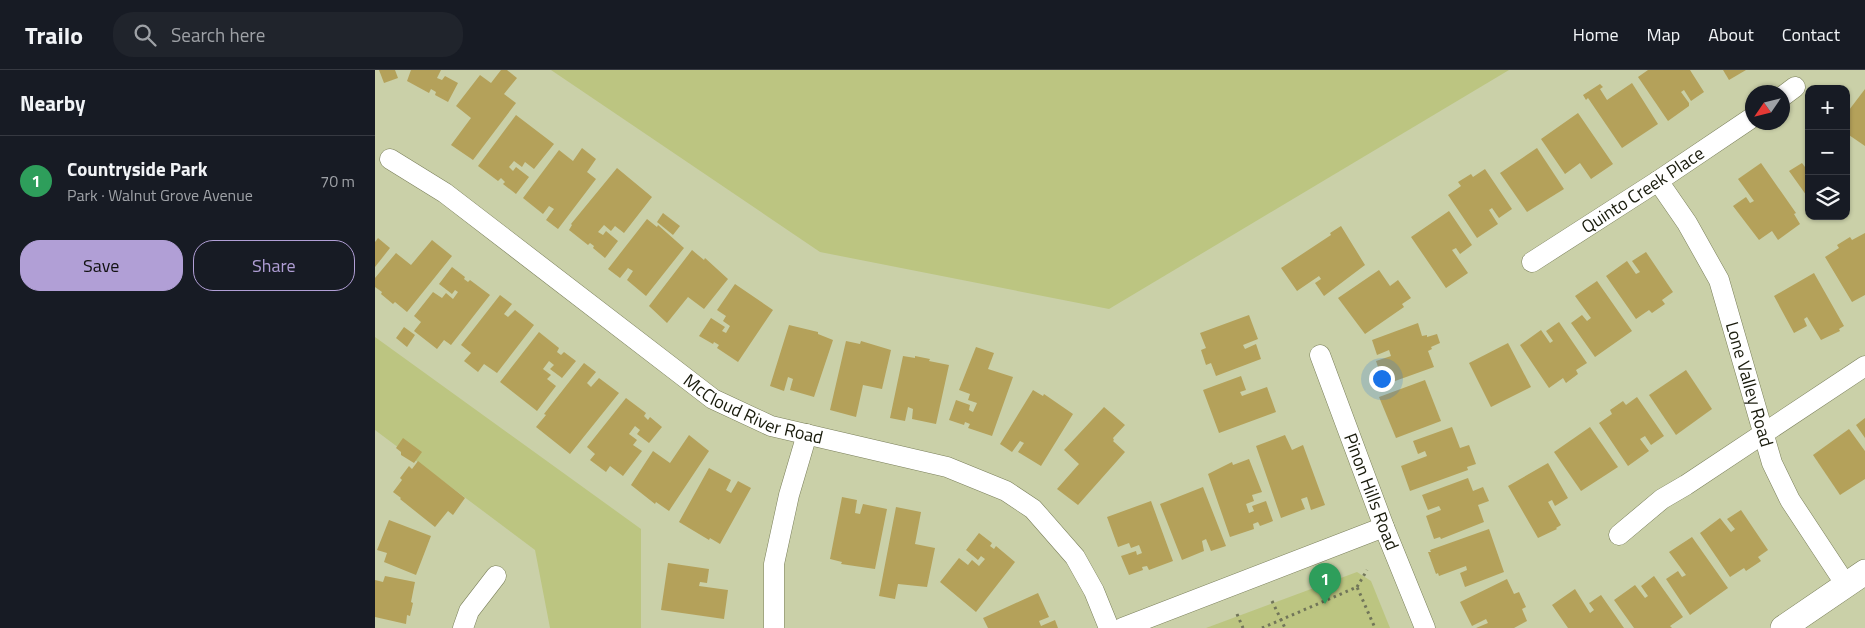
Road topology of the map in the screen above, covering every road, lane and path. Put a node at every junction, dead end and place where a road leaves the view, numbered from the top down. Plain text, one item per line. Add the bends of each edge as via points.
1 (1745, 121) edge
2 (391, 159) dead end
3 (1658, 181) junction
4 (1532, 262) dead end
5 (1320, 355) dead end
6 (1865, 366) edge
7 (807, 434) junction
8 (1763, 434) junction
9 (1384, 527) junction
10 (1619, 535) dead end
11 (1367, 570) dead end
12 (496, 576) dead end
13 (1855, 578) edge
14 (1357, 587) junction
15 (1272, 600) dead end
16 (1237, 614) dead end
17 (1281, 620) junction
18 (463, 628) edge
19 (774, 628) edge
20 (1109, 628) edge
21 (1122, 628) edge
22 (1243, 628) edge
23 (1262, 628) edge
24 (1285, 628) edge
25 (1375, 628) edge
26 (1425, 628) edge
27 (1783, 628) edge

1 - 3 street, Quinto Creek Place
2 - 7 street, McCloud River Road via 445,193 713,399 771,426
3 - 4 street, Quinto Creek Place
3 - 8 street, Lone Valley Road via 1687,223 1719,280
5 - 9 street, Pinon Hills Road
6 - 8 street
7 - 19 street via 774,564
7 - 20 street, McCloud River Road via 947,467 1006,491 1033,509 1075,557 1094,590
8 - 10 street via 1662,499
8 - 13 street, Lone Valley Road via 1771,463 1790,500
9 - 21 street
9 - 26 street, Pinon Hills Road
11 - 14 path
12 - 18 street via 469,611
13 - 27 street
14 - 17 path
14 - 25 path
15 - 17 path
16 - 22 path
17 - 23 path
17 - 24 path

